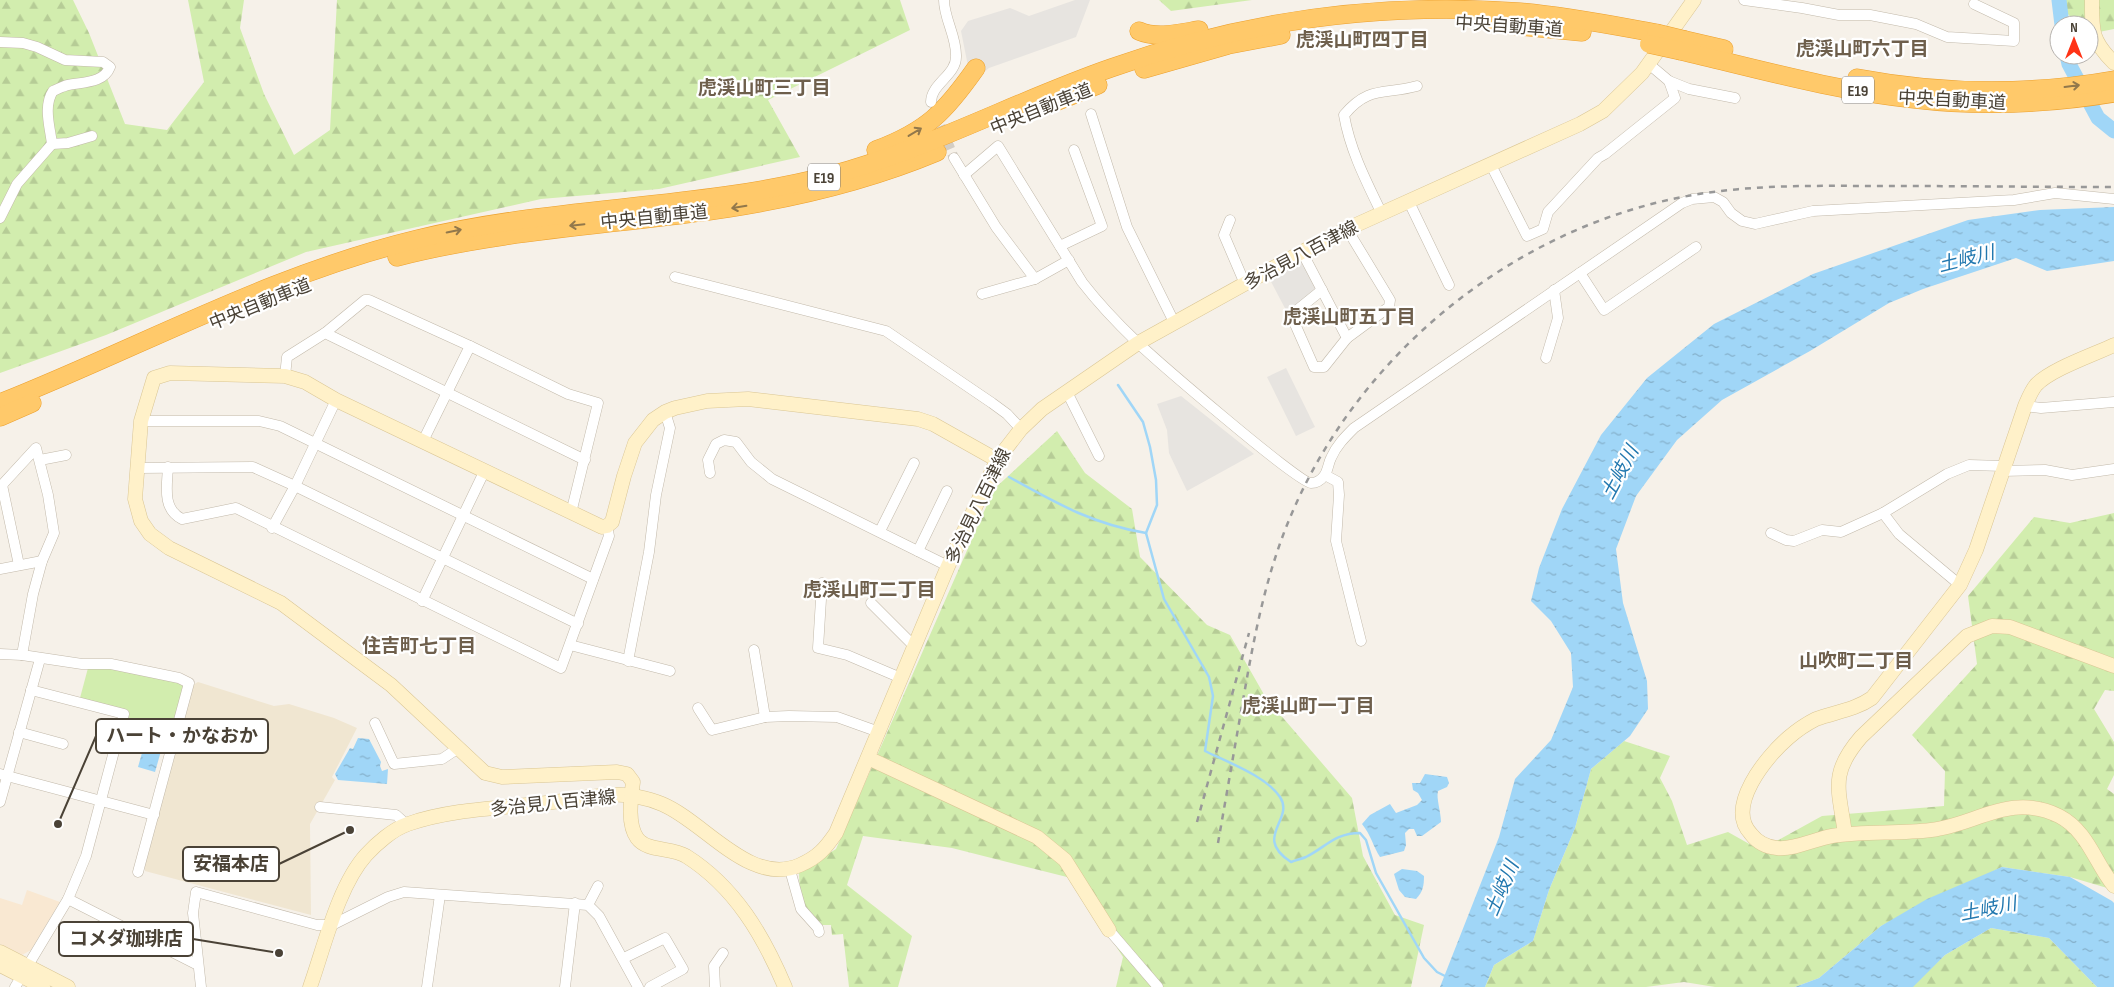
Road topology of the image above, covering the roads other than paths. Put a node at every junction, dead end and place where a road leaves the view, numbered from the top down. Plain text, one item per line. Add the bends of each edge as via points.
1 (944, 0) edge
2 (1694, 0) edge
3 (1744, 0) edge
4 (2092, 0) edge
5 (1974, 4) dead end
6 (1342, 15) junction
7 (1139, 31) dead end
8 (1653, 39) junction
9 (0, 42) edge
10 (2114, 63) edge
11 (1650, 65) junction
12 (976, 68) dead end
13 (2114, 80) edge
14 (1669, 81) junction
15 (1417, 86) dead end
16 (2114, 93) edge
17 (2034, 96) junction
18 (1736, 98) dead end
19 (930, 102) dead end
20 (1091, 114) dead end
21 (92, 136) dead end
22 (52, 144) junction
23 (1074, 150) dead end
24 (954, 158) tunnel mouth
25 (1491, 164) junction
26 (964, 175) junction
27 (2114, 199) edge
28 (1409, 202) junction
29 (668, 203) junction
30 (1382, 214) junction
31 (0, 218) edge
32 (1230, 220) dead end
33 (1347, 229) junction
34 (1060, 246) junction
35 (1696, 247) dead end
36 (1302, 252) junction
37 (1069, 260) junction
38 (1580, 273) junction
39 (676, 277) dead end
40 (1035, 279) junction
41 (1245, 284) junction
42 (1449, 285) dead end
43 (1322, 290) junction
44 (1554, 290) junction
45 (982, 294) dead end
46 (1174, 322) junction
47 (325, 333) junction
48 (1347, 338) junction
49 (1138, 343) junction
50 (2114, 345) edge
51 (470, 346) junction
52 (1546, 358) dead end
53 (285, 376) junction
54 (1067, 392) junction
55 (447, 393) junction
56 (336, 400) junction
57 (2114, 402) edge
58 (0, 403) edge
59 (2025, 406) junction
60 (665, 412) junction
61 (0, 416) edge
62 (141, 421) junction
63 (1021, 429) junction
64 (423, 441) junction
65 (315, 444) junction
66 (66, 454) dead end
67 (1099, 456) dead end
68 (40, 460) junction
69 (585, 460) junction
70 (997, 460) junction
71 (914, 463) dead end
72 (168, 467) junction
73 (138, 468) junction
74 (2003, 469) junction
75 (2114, 469) edge
76 (484, 470) junction
77 (710, 473) dead end
78 (1325, 475) junction
79 (1, 486) edge
80 (295, 486) junction
81 (947, 491) dead end
82 (571, 513) junction
83 (1883, 513) junction
84 (463, 516) junction
85 (607, 526) junction
86 (272, 528) junction
87 (880, 531) junction
88 (1771, 533) dead end
89 (918, 551) junction
90 (443, 559) junction
91 (42, 561) junction
92 (19, 565) junction
93 (948, 566) junction
94 (0, 569) edge
95 (593, 579) junction
96 (822, 583) dead end
97 (1960, 585) junction
98 (422, 601) junction
99 (871, 603) dead end
100 (578, 624) junction
101 (1361, 641) dead end
102 (570, 645) junction
103 (915, 647) junction
104 (754, 650) dead end
105 (0, 654) edge
106 (22, 655) junction
107 (40, 659) junction
108 (628, 661) junction
109 (2114, 666) edge
110 (670, 671) dead end
111 (901, 678) junction
112 (31, 690) junction
113 (698, 708) dead end
114 (764, 717) junction
115 (375, 723) dead end
116 (19, 732) junction
117 (879, 732) junction
118 (63, 744) dead end
119 (457, 749) junction
120 (868, 758) junction
121 (4, 775) edge
122 (631, 797) junction
123 (101, 801) junction
124 (0, 802) edge
125 (320, 808) dead end
126 (154, 815) junction
127 (406, 824) junction
128 (1845, 834) junction
129 (790, 870) junction
130 (138, 872) dead end
131 (598, 886) dead end
132 (2114, 886) edge
133 (440, 895) junction
134 (68, 899) junction
135 (575, 903) junction
136 (588, 905) junction
137 (332, 925) junction
138 (1109, 930) joint
139 (819, 932) dead end
140 (0, 952) edge
141 (723, 952) dead end
142 (624, 958) junction
143 (0, 965) edge
144 (198, 965) junction
145 (22, 976) edge
146 (43, 987) edge
147 (68, 987) edge
148 (200, 987) edge
149 (310, 987) edge
150 (427, 987) edge
151 (565, 987) edge
152 (638, 987) edge
153 (650, 987) edge
154 (715, 987) edge
155 (785, 987) edge
156 (1158, 987) edge

1 - 19 street via 957,58 950,72 931,93
2 - 11 street, 多治見八百津線
3 - 5 street via 1839,15 1870,15 1916,24 1947,37 2014,41 2014,23
4 - 10 street via 2094,39
6 - 7 highway via 1286,17 1172,34 1148,35
6 - 8 highway, 中央自動車道 / E19 via 1417,10 1505,12 1556,16
6 - 29 highway, 中央自動車道 / E19 via 1222,34 1146,56 860,167 761,190
8 - 17 highway, 中央自動車道 / E19, bridge via 1810,81 1897,97 1971,103
8 -> 61 highway, 中央自動車道 / E19 via 1539,27 1447,22 1341,27 1272,36 1228,46 1114,79 920,159 832,187 727,208 513,234 440,246 380,261 273,298
9 - 22 street via 23,43 65,60 103,62 110,67 108,73 92,82 65,85 53,92 48,118
11 - 14 street
11 - 25 street, 多治見八百津線 via 1603,111
29 -> 12 highway via 786,178 908,137 944,110
17 -> 13 highway, 中央自動車道 / E19
14 - 18 street via 1689,89
14 - 25 street via 1675,98 1598,158 1548,212 1543,229 1527,236
15 - 30 street via 1371,94 1356,100 1344,114 1359,168
16 - 17 highway, 中央自動車道 / E19
20 - 46 street via 1127,227
21 - 22 street
22 - 31 street via 17,184
23 - 34 street via 1102,226
24 - 26 street
25 - 28 street, 多治見八百津線
26 - 34 street via 998,146
26 - 40 street via 996,227
27 - 38 street via 2055,193 2014,200 1814,211 1755,224 1742,221 1714,197 1692,199
28 - 30 street, 多治見八百津線
28 - 42 street
58 -> 29 highway, 中央自動車道 / E19 via 278,283 377,249 512,221
30 - 33 street, 多治見八百津線
32 - 41 street via 1224,235
33 - 36 street, 多治見八百津線
33 - 48 street via 1390,300 1389,308
34 - 37 street
35 - 38 street via 1604,310
36 - 41 street, 多治見八百津線
36 - 43 street
37 - 40 street
37 - 49 street via 1097,302
38 - 44 street
39 - 63 street via 886,331 1000,408
40 - 45 street
41 - 46 street, 多治見八百津線
43 - 48 street
43 - 48 street via 1291,315 1314,367 1324,367
44 - 52 street via 1558,318
44 - 78 street via 1470,351 1354,428 1336,450
46 - 49 street, 多治見八百津線
47 - 51 street via 369,300
47 - 53 street via 287,358
47 - 55 street
49 - 54 street, 多治見八百津線
49 - 78 street via 1302,479 1310,483 1320,481
50 - 59 street via 2042,379 2034,387
51 - 55 street
51 - 69 street via 568,394 598,402
53 - 56 street via 305,382
53 - 62 street via 170,373 154,378
54 - 63 street, 多治見八百津線
54 - 67 street
55 - 64 street
55 - 69 street
56 - 64 street
56 - 65 street
57 - 59 street via 2041,408
59 - 74 street
60 - 70 street via 685,405 748,399 918,419
60 - 85 street via 653,420 636,443 612,522
60 - 108 street via 670,428
62 - 65 street via 259,421 280,426
62 - 73 street
63 - 70 street, 多治見八百津線
64 - 76 street
65 - 80 street
65 - 84 street
66 - 68 street
68 - 79 street via 36,448
68 - 91 street via 54,533
69 - 82 street
70 - 93 street, 多治見八百津線
71 - 87 street
72 - 73 street
72 - 80 street via 254,467
72 - 86 street via 166,498 178,517 182,519 236,508
73 - 119 street via 136,499 141,521 150,534 169,548 281,603 391,686
74 - 75 street via 2045,470 2072,475
74 - 83 street via 1969,465 1947,474
74 - 97 street via 1976,550
76 - 82 street
76 - 84 street
77 - 87 street via 708,460 716,444 724,440 736,442 751,462 772,479
78 - 101 street via 1338,482 1336,542
79 - 92 street
80 - 86 street
80 - 90 street
81 - 89 street
82 - 85 street via 602,527
83 - 88 street via 1841,532 1822,530 1794,541
83 - 97 street via 1899,534
84 - 90 street
84 - 95 street
85 - 95 street via 609,536
86 - 98 street
87 - 89 street
89 - 93 street
90 - 98 street
90 - 100 street
91 - 92 street
91 - 106 street
92 - 94 street
93 - 103 street, 多治見八百津線
95 - 100 street
96 - 111 street via 818,648 847,655
97 - 128 street via 1872,698 1858,707 1807,724 1790,736 1773,754 1744,798 1744,826 1756,840 1768,846 1786,847
98 - 102 street via 561,668
99 - 103 street
100 - 102 street
102 - 108 street
103 - 111 street, 多治見八百津線
104 - 114 street
105 - 106 street
106 - 107 street
107 - 112 street
107 - 126 street via 111,664 188,683
108 - 110 street
109 - 128 street via 2010,627 1992,626 1967,636 1847,752 1838,778
111 - 117 street, 多治見八百津線
112 - 116 street
112 - 123 street via 124,714
113 - 114 street via 712,730
114 - 117 street via 837,718
115 - 119 street via 394,764 442,759
116 - 118 street
116 - 121 street
117 - 120 street, 多治見八百津線
119 - 122 street via 485,773 502,777 627,774 633,782
120 - 129 street, 多治見八百津線 via 836,833 824,851
120 - 138 street via 1045,843 1065,860
121 - 123 street
121 - 124 street
122 - 127 street, 多治見八百津線 via 614,794 462,813
122 - 129 street, 多治見八百津線 via 662,804 690,820 742,859 761,868
122 - 155 street via 632,827 640,842 685,856 732,896 766,944
123 - 126 street
123 - 134 street via 86,856
125 - 127 street via 396,815
126 - 130 street
127 - 137 street, 多治見八百津線 via 365,856 350,878
128 - 132 street via 1932,830 2014,807 2038,810 2058,816 2078,830
129 - 139 street via 801,909
131 - 136 street
133 - 135 street
133 - 137 street via 404,892
133 - 150 street
134 - 144 street
134 - 145 street
135 - 136 street
135 - 151 street
136 - 142 street via 599,916
137 - 144 street via 317,924 196,892 193,913
137 - 149 street, 多治見八百津線
138 - 156 street
140 - 145 street
141 - 154 street via 714,966
142 - 152 street
142 - 153 street via 665,938 683,970
143 - 145 street
144 - 148 street
145 - 146 street
145 - 147 street

